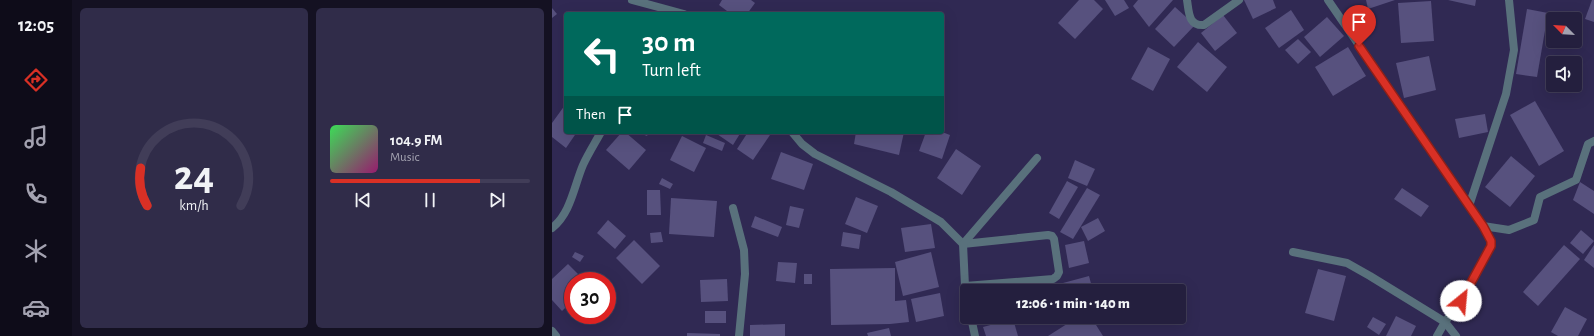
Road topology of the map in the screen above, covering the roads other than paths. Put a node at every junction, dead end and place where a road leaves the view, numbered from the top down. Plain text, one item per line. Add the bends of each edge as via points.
1 (632, 0) edge
2 (1187, 0) edge
3 (1239, 0) edge
4 (1328, 0) edge
5 (1509, 0) edge
6 (671, 12) edge
7 (600, 134) edge
8 (794, 134) edge
9 (1594, 141) edge
10 (1037, 158) dead end
11 (1469, 206) junction
12 (733, 208) dead end
13 (1483, 226) junction
14 (552, 228) edge
15 (963, 244) junction
16 (1293, 252) dead end
17 (965, 284) edge
18 (987, 284) edge
19 (1445, 322) junction
20 (972, 324) edge
21 (552, 331) edge
22 (556, 336) edge
23 (739, 336) edge
24 (975, 336) edge
25 (1437, 336) edge
26 (1456, 336) edge

1 - 6 street
2 - 3 street via 1191,21 1199,26
4 - 11 street
5 - 11 street via 1514,50 1506,94
7 - 14 street via 584,164 565,213
8 - 15 street via 815,154 891,192 941,222
9 - 13 street via 1588,144 1576,180 1540,197 1534,220 1509,230
10 - 15 street
11 - 13 street
12 - 23 street via 744,250 745,274
13 - 19 street via 1491,246 1461,301
15 - 17 street
15 - 18 street via 1048,235 1054,239 1058,276
16 - 19 street via 1346,263
19 - 25 street
19 - 26 street
20 - 24 street
21 - 22 street

